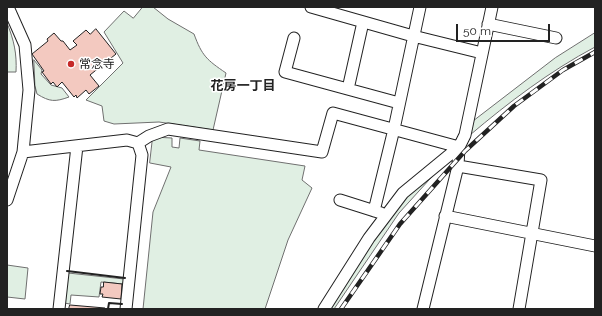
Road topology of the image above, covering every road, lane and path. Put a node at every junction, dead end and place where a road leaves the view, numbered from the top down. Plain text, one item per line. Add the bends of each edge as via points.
1 (8, 7) edge
2 (311, 7) edge
3 (420, 7) edge
4 (492, 7) edge
5 (339, 11) edge
6 (363, 22) junction
7 (488, 24) junction
8 (413, 36) junction
9 (294, 38) dead end
10 (556, 38) dead end
11 (482, 53) junction
12 (348, 89) junction
13 (399, 103) junction
14 (394, 129) junction
15 (138, 143) junction
16 (77, 146) junction
17 (459, 147) junction
18 (23, 152) junction
19 (458, 166) junction
20 (7, 200) edge
21 (340, 200) dead end
22 (374, 210) junction
23 (387, 214) junction
24 (445, 216) junction
25 (532, 234) junction
26 (595, 246) edge
27 (59, 309) edge
28 (126, 309) edge
29 (324, 309) edge
30 (423, 309) edge
31 (519, 309) edge

1 - 18 street via 25,44 29,90
2 - 5 street
3 - 8 street
4 - 7 street
5 - 6 street
6 - 8 street
6 - 12 street
7 - 10 street
7 - 11 street
8 - 11 street
8 - 13 street
9 - 12 street via 285,72
11 - 17 street via 465,136
12 - 13 street
13 - 14 street
14 - 15 street via 333,113 322,152 168,129
14 - 17 street
14 - 22 street
15 - 16 street via 127,140
15 - 28 street via 142,155
16 - 18 street
16 - 27 street
17 - 19 street
17 - 23 street via 403,193
18 - 20 street
19 - 24 street
19 - 25 street via 541,180
21 - 22 street
22 - 23 street
23 - 29 street
24 - 25 street
24 - 30 street
25 - 26 street
25 - 31 street

